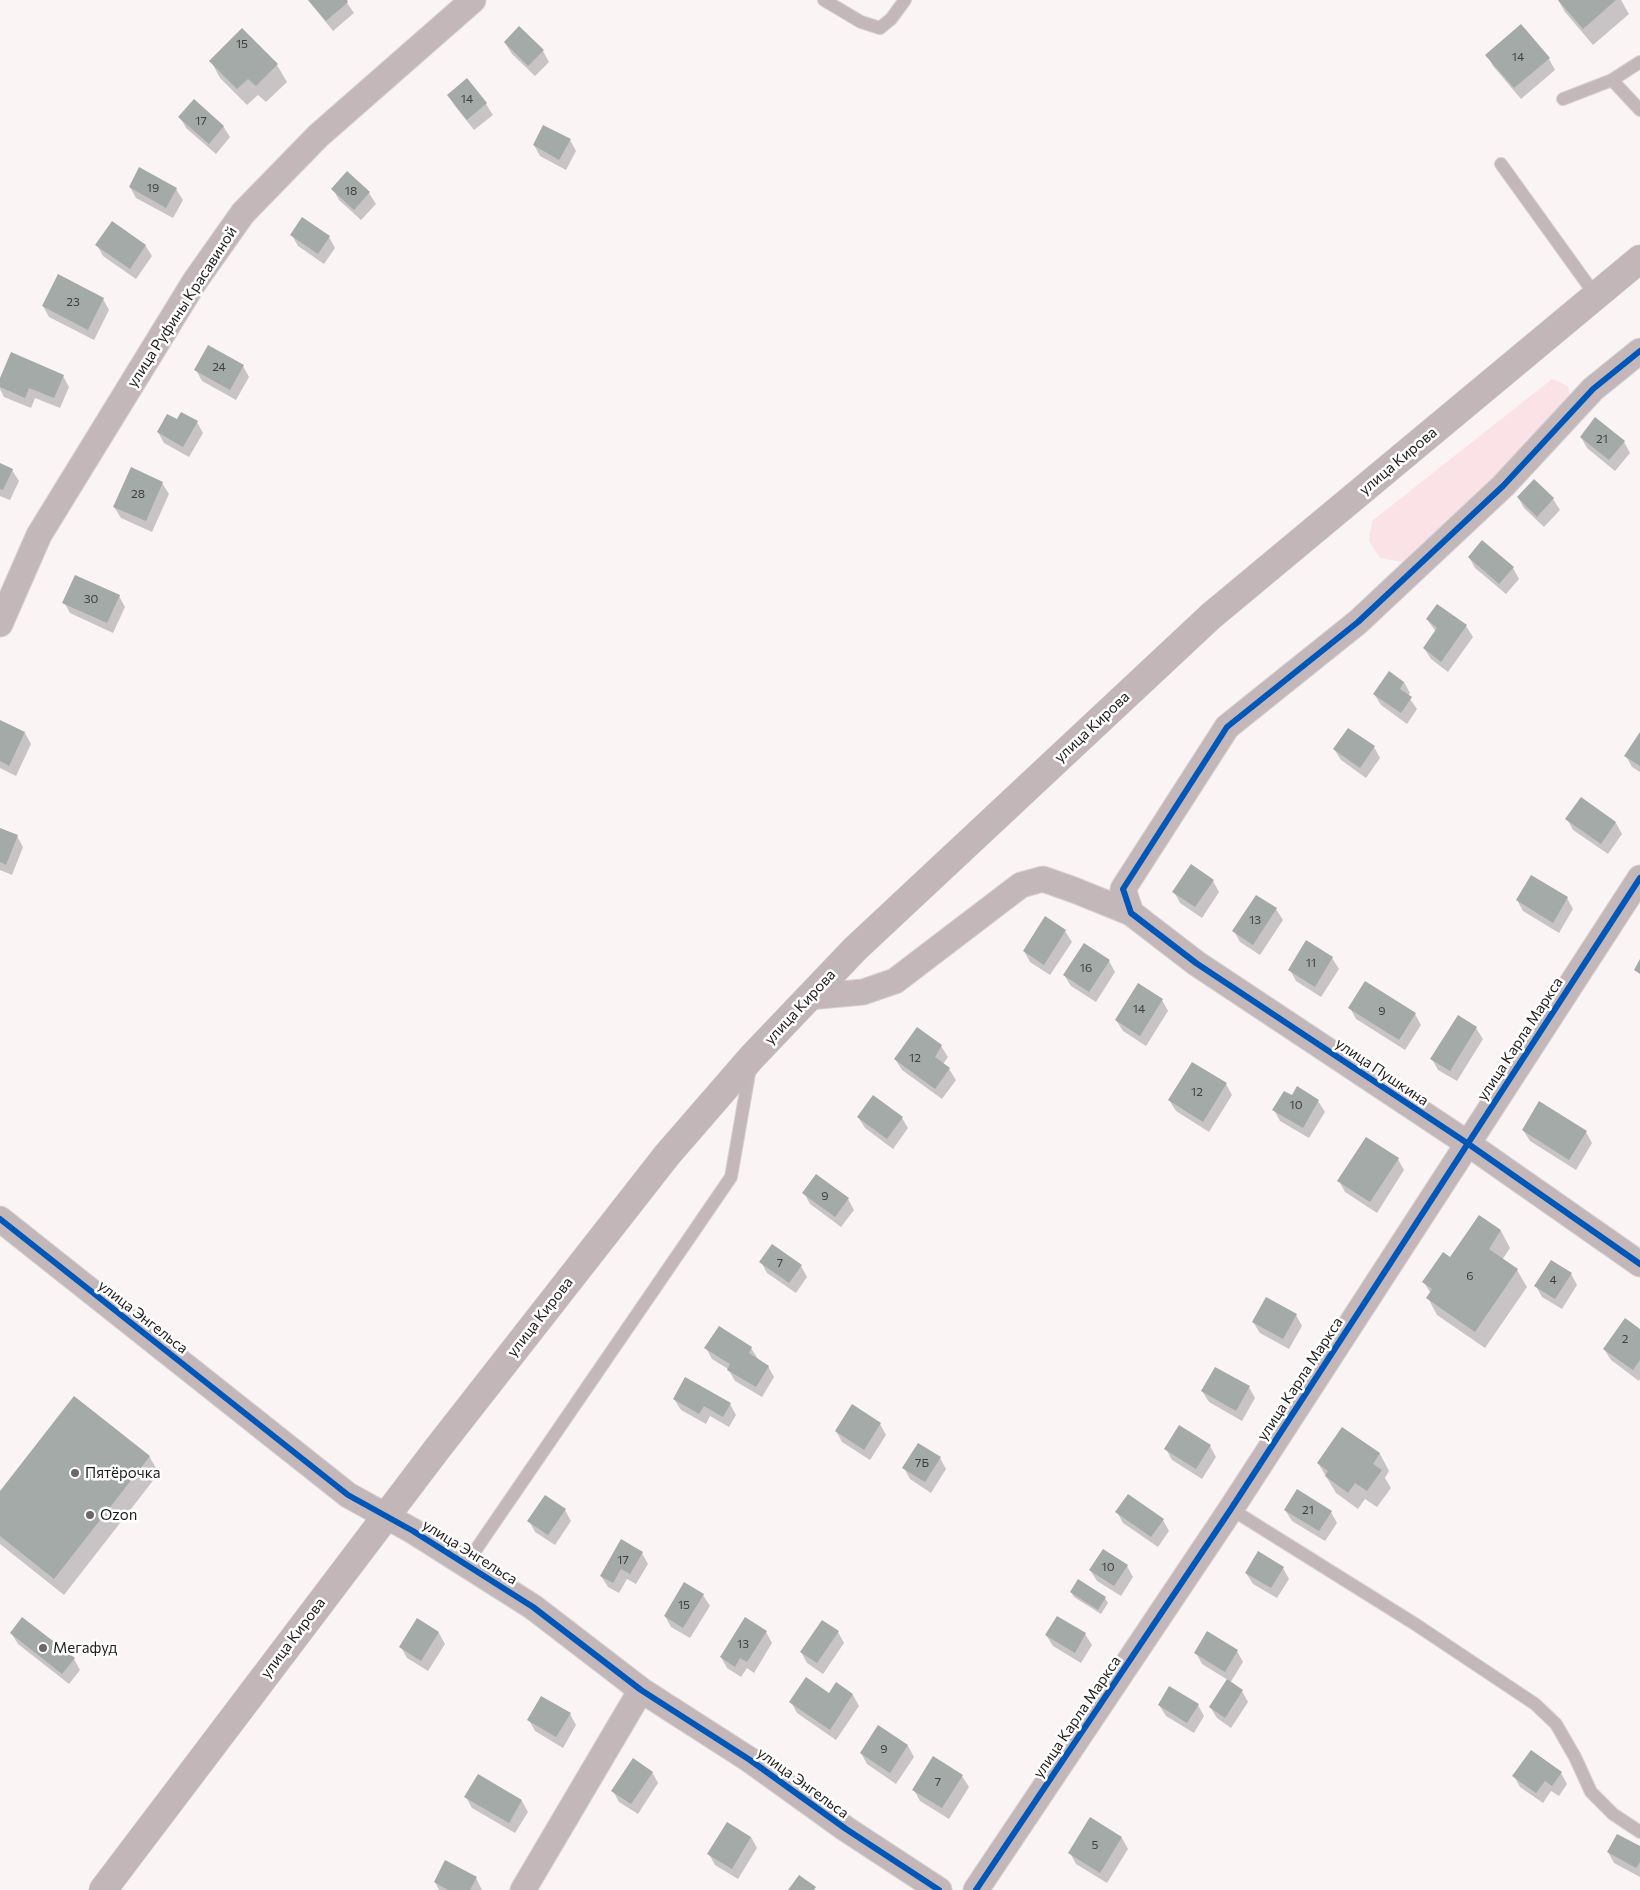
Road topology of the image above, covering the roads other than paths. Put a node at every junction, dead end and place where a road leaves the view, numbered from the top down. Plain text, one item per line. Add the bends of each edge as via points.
1 (473, 0) edge
2 (824, 0) edge
3 (905, 0) edge
4 (1640, 62) edge
5 (1612, 80) junction
6 (1563, 99) dead end
7 (1640, 110) edge
8 (1501, 164) dead end
9 (1640, 259) edge
10 (1596, 296) junction
11 (1640, 351) edge
12 (0, 624) edge
13 (1640, 878) edge
14 (1131, 913) junction
15 (809, 997) junction
16 (752, 1057) junction
17 (1467, 1144) junction
18 (0, 1219) edge
19 (1640, 1264) edge
20 (1231, 1509) junction
21 (386, 1516) junction
22 (466, 1564) junction
23 (641, 1690) junction
24 (1640, 1832) edge
25 (103, 1890) edge
26 (523, 1890) edge
27 (939, 1890) edge
28 (976, 1890) edge

1 - 12 street, улица Руфины Красавиной via 318,136 244,213 195,281 39,536
2 - 3 lane via 861,22 880,28
4 - 5 lane
5 - 6 lane
5 - 7 lane
8 - 10 lane
9 - 10 main road, улица Кирова
10 - 15 main road, улица Кирова via 1211,616 854,949
11 - 14 street via 1593,388 1503,486 1358,622 1227,727 1123,890
13 - 17 street, улица Карла Маркса
14 - 15 street, улица Пушкина via 1043,879 1021,886 895,981 863,992
14 - 17 street, улица Пушкина via 1196,963
15 - 16 main road, улица Кирова
16 - 21 main road, улица Кирова via 667,1155
16 - 22 lane via 731,1177
17 - 19 street, улица Пушкина
17 - 20 street, улица Карла Маркса
18 - 21 street, улица Энгельса via 348,1495
20 - 24 lane via 1415,1624 1535,1704 1556,1724 1591,1792
20 - 28 street, улица Карла Маркса
21 - 22 street, улица Энгельса
21 - 25 main road, улица Кирова
22 - 23 street, улица Энгельса via 533,1607
23 - 26 street
23 - 27 street, улица Энгельса via 750,1760

